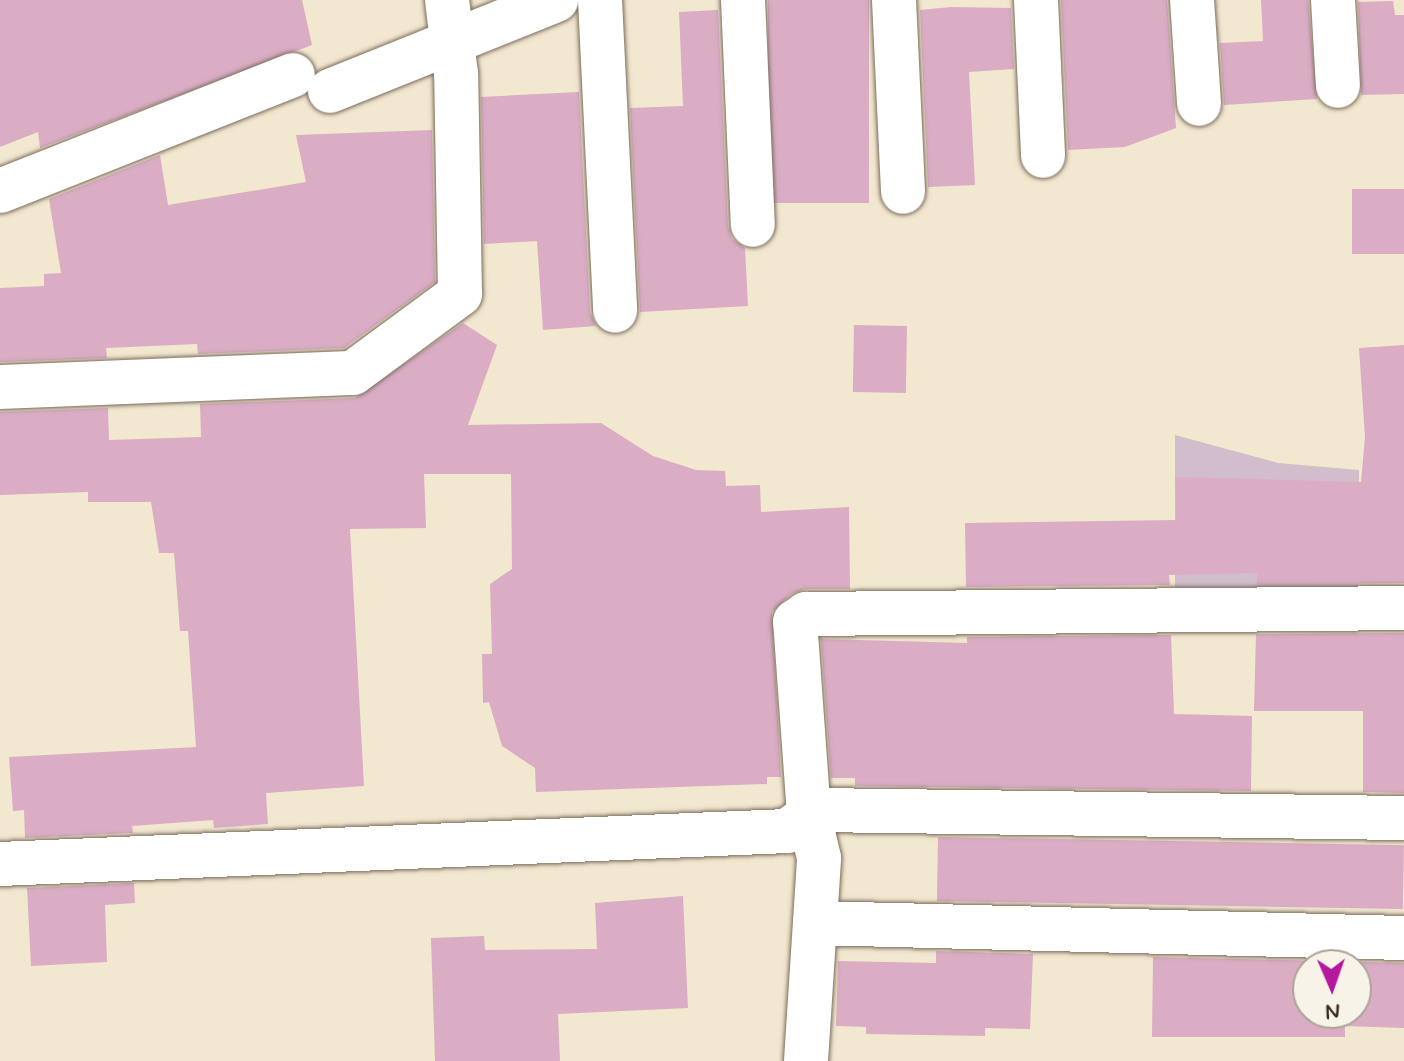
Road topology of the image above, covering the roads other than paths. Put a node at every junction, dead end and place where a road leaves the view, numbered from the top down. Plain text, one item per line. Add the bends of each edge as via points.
1 (447, 0) edge
2 (556, 0) edge
3 (600, 0) edge
4 (743, 0) edge
5 (894, 0) edge
6 (1036, 0) edge
7 (1192, 0) edge
8 (1333, 0) edge
9 (449, 43) junction
10 (1338, 86) dead end
11 (1199, 104) dead end
12 (1043, 156) dead end
13 (0, 191) edge
14 (903, 192) dead end
15 (753, 225) dead end
16 (615, 311) dead end
17 (0, 387) edge
18 (1404, 608) edge
19 (809, 815) junction
20 (1404, 818) edge
21 (0, 864) edge
22 (815, 923) junction
23 (1404, 938) edge
24 (806, 1061) edge

1 - 9 street
2 - 9 street
3 - 16 street
4 - 15 street
5 - 14 street
6 - 12 street
7 - 11 street
8 - 10 street
9 - 13 street via 312,83
9 - 17 street via 456,74 460,294 353,373
18 - 19 street via 806,614 795,622
19 - 20 street via 816,810
19 - 21 street via 787,831
19 - 22 street via 819,858
22 - 23 street
22 - 24 street

